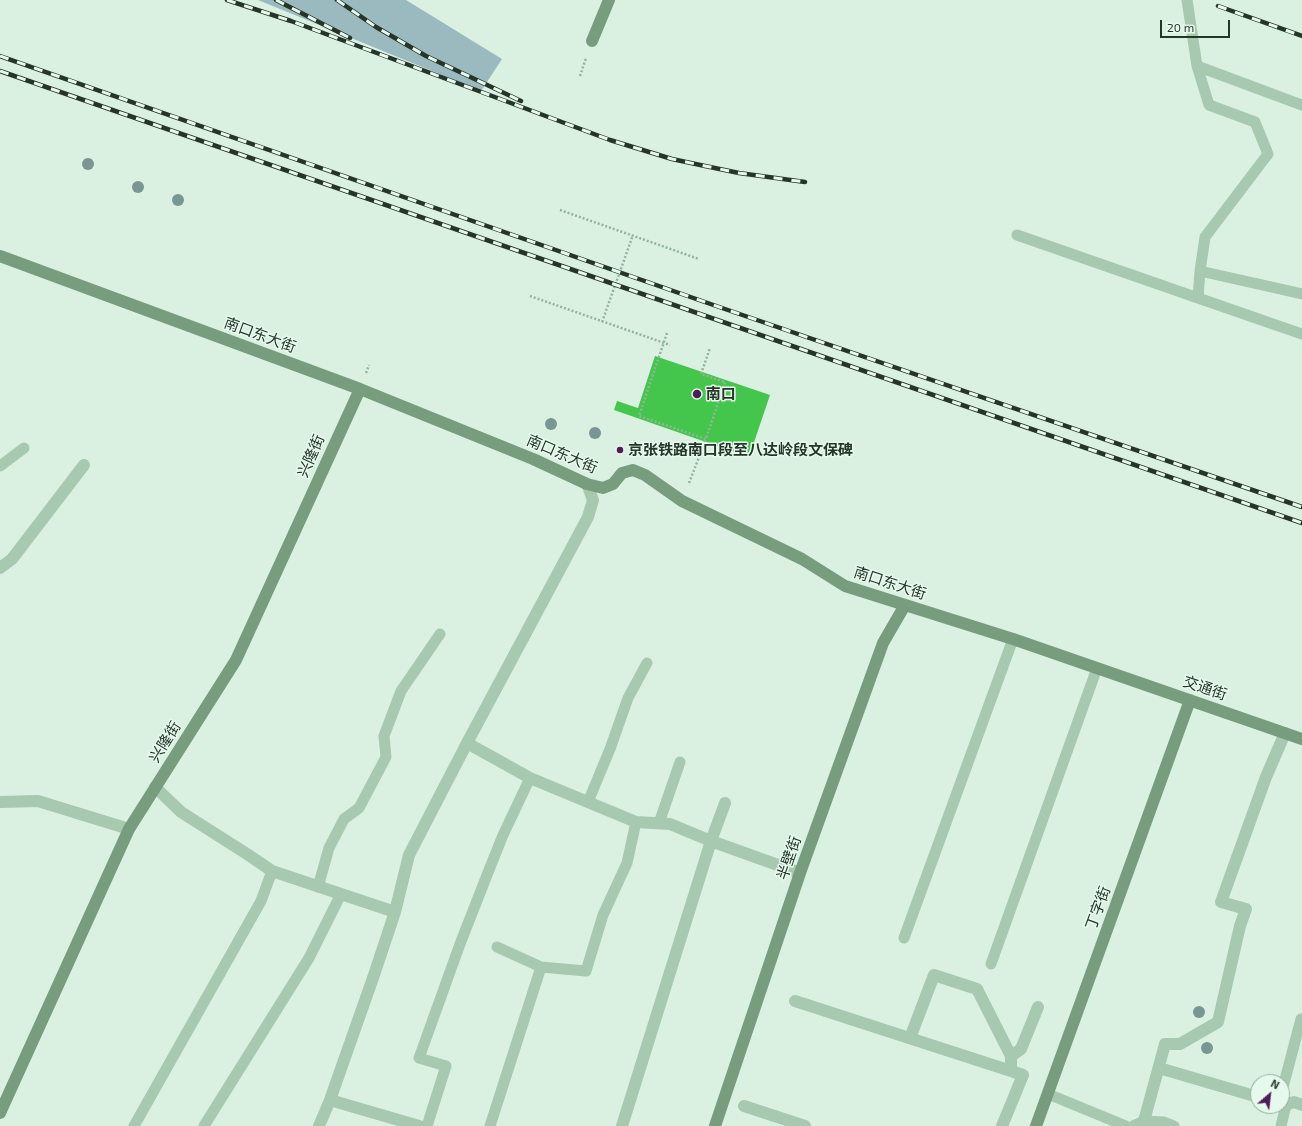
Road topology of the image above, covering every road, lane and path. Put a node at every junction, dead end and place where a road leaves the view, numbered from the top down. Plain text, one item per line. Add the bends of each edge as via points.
1 (609, 0) edge
2 (1187, 0) edge
3 (592, 41) dead end
4 (1197, 66) junction
5 (1302, 105) edge
6 (560, 210) dead end
7 (632, 235) junction
8 (1016, 235) dead end
9 (0, 256) edge
10 (699, 259) dead end
11 (1200, 271) junction
12 (1302, 294) edge
13 (530, 296) dead end
14 (1198, 298) junction
15 (602, 322) junction
16 (667, 333) dead end
17 (1302, 334) edge
18 (670, 345) dead end
19 (710, 348) dead end
20 (360, 389) junction
21 (706, 439) junction
22 (24, 448) dead end
23 (84, 465) dead end
24 (0, 466) edge
25 (587, 484) junction
26 (682, 501) junction
27 (0, 568) edge
28 (905, 605) junction
29 (440, 634) dead end
30 (1013, 639) junction
31 (647, 663) dead end
32 (1097, 668) junction
33 (1190, 700) junction
34 (1286, 733) junction
35 (1302, 739) edge
36 (467, 744) junction
37 (680, 762) dead end
38 (530, 778) junction
39 (155, 787) junction
40 (0, 802) edge
41 (588, 802) junction
42 (725, 803) dead end
43 (636, 822) junction
44 (660, 823) junction
45 (129, 828) junction
46 (711, 842) junction
47 (272, 871) junction
48 (800, 873) junction
49 (318, 887) junction
50 (341, 894) junction
51 (394, 912) junction
52 (904, 938) dead end
53 (497, 947) dead end
54 (991, 964) dead end
55 (541, 967) junction
56 (795, 1001) dead end
57 (1038, 1006) dead end
58 (1301, 1019) edge
59 (910, 1038) junction
60 (1012, 1056) junction
61 (1159, 1068) junction
62 (1012, 1071) junction
63 (1286, 1074) edge
64 (1048, 1094) junction
65 (1250, 1095) edge
66 (330, 1100) junction
67 (1290, 1102) edge
68 (1302, 1105) edge
69 (744, 1106) dead end
70 (0, 1114) edge
71 (1282, 1114) edge
72 (406, 1124) edge
73 (1138, 1124) edge
74 (134, 1126) edge
75 (204, 1126) edge
76 (319, 1126) edge
77 (419, 1126) edge
78 (427, 1126) edge
79 (490, 1126) edge
80 (622, 1126) edge
81 (715, 1126) edge
82 (805, 1126) edge
83 (1002, 1126) edge
84 (1036, 1126) edge
85 (1126, 1126) edge
86 (1174, 1126) edge
87 (1281, 1126) edge

1 - 3 street
2 - 4 lane
4 - 5 lane
4 - 11 lane via 1209,105 1255,122 1268,154 1205,237
6 - 7 path
7 - 10 path
7 - 15 path
8 - 14 lane
9 - 20 street, 南口东大街
11 - 12 lane
11 - 14 lane
13 - 15 path
14 - 17 lane
15 - 18 path
16 - 21 path via 639,416
19 - 21 path via 700,374 725,382
20 - 25 street, 南口东大街 via 534,459
20 - 39 street, 兴隆街 via 236,660
21 - 26 path
22 - 24 lane
23 - 27 street via 12,559
25 - 26 street, 南口东大街 via 603,488 613,484 622,473 633,470 645,475
25 - 36 street via 594,500 588,517
26 - 28 street, 南口东大街 via 802,559 845,586
28 - 30 street, 南口东大街
28 - 48 street, 半壁街 via 883,643
29 - 49 lane via 401,691 384,736 386,757 359,808 344,819 329,848
30 - 32 street, 南口东大街
30 - 52 lane
31 - 41 lane via 628,698
32 - 33 street, 交通街
32 - 54 lane
33 - 34 street, 交通街
33 - 64 street, 丁字街
34 - 35 street, 交通街
34 - 61 street via 1266,777 1221,902 1246,909 1218,1022 1180,1044 1165,1044
36 - 38 street
36 - 51 street via 410,855
37 - 44 lane
38 - 41 street
38 - 78 lane via 492,861 419,1058 446,1066
39 - 45 street, 兴隆街
39 - 47 street via 181,812
40 - 45 street via 38,801
41 - 43 street
42 - 46 street
43 - 44 street
43 - 55 lane via 627,863 603,915 586,971
44 - 46 street via 670,824
45 - 70 street, 兴隆街
46 - 48 street
46 - 80 street
47 - 49 street
47 - 74 lane via 261,901
48 - 81 street, 半壁街
49 - 50 street
50 - 51 street
50 - 75 lane via 309,958
51 - 66 street
53 - 55 lane
55 - 79 lane
56 - 59 street
57 - 60 street via 1021,1049
58 - 63 lane
59 - 60 street via 934,974 977,989
59 - 62 street
60 - 62 street
61 - 65 street
61 - 73 street
62 - 83 street via 1022,1075
64 - 84 street, 丁字街
64 - 85 lane
66 - 72 street
66 - 76 street
67 - 68 street
69 - 82 street
71 - 87 lane
72 - 77 street
73 - 86 lane via 1164,1122

